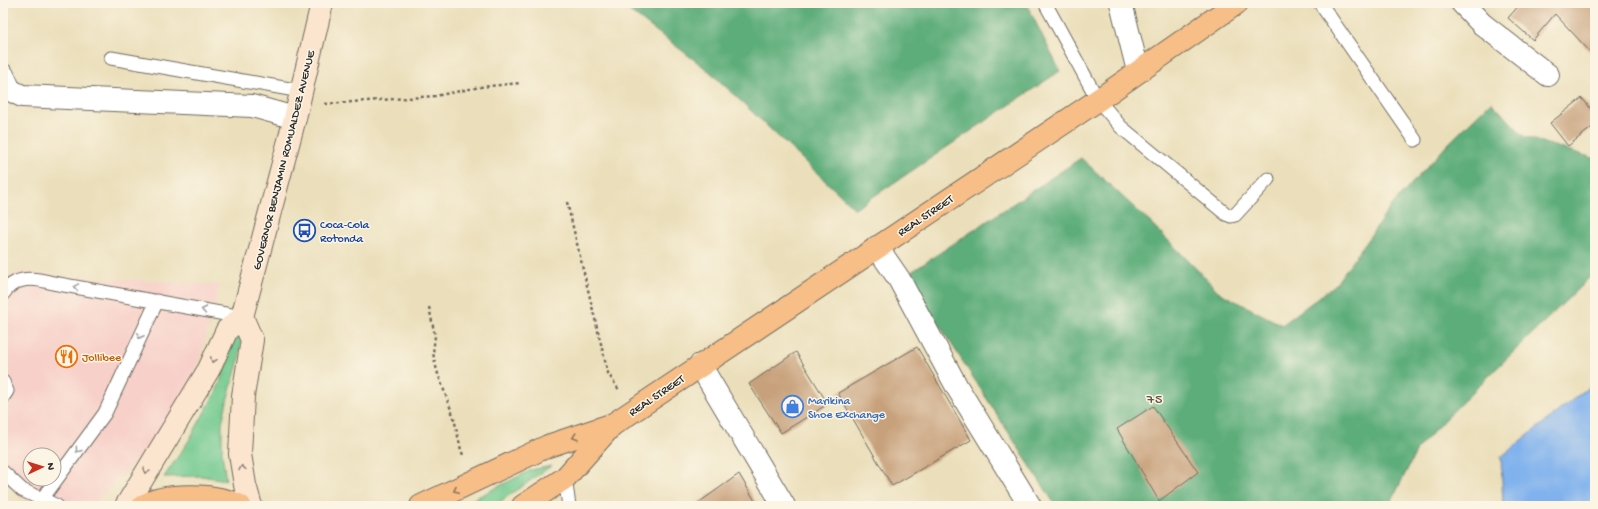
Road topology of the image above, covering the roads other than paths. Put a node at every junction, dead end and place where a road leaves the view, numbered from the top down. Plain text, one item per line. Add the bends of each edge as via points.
1 (322, 3) edge
2 (1045, 3) edge
3 (1121, 3) edge
4 (1237, 3) edge
5 (1320, 3) edge
6 (1462, 3) edge
7 (111, 58) dead end
8 (1138, 71) junction
9 (3, 75) edge
10 (1548, 75) dead end
11 (1098, 100) junction
12 (298, 105) junction
13 (1415, 140) dead end
14 (1268, 179) dead end
15 (877, 247) junction
16 (3, 294) edge
17 (157, 301) junction
18 (242, 317) junction
19 (700, 365) junction
20 (3, 382) edge
21 (3, 397) edge
22 (612, 424) junction
23 (3, 472) edge
24 (565, 478) junction
25 (42, 499) junction
26 (57, 506) edge
27 (126, 506) edge
28 (143, 506) edge
29 (240, 506) edge
30 (251, 506) edge
31 (421, 506) edge
32 (522, 506) edge
33 (569, 506) edge
34 (784, 506) edge
35 (1030, 506) edge

1 - 12 main road, GOVERNOR BENJAMIN ROMUALDEZ AVENUE
2 - 11 lane
3 - 8 street
4 - 8 main road, REAL STREET
5 - 13 lane
6 - 10 street via 1482,24
7 - 12 lane
8 - 11 main road, REAL STREET
9 - 12 street via 10,90 22,96 252,106
11 - 14 lane via 1121,127 1226,214 1235,215
11 - 15 main road, REAL STREET
12 - 18 main road, GOVERNOR BENJAMIN ROMUALDEZ AVENUE
15 - 19 main road, REAL STREET
15 - 35 street via 899,279 957,387
17 -> 16 lane via 39,279 16,281
18 -> 17 lane
17 -> 25 lane via 105,413
18 -> 27 main road via 227,330 209,369
30 -> 18 main road via 240,454 243,396 252,340
19 - 22 main road, REAL STREET
19 - 34 street
20 - 21 lane via 7,391
22 - 24 main road, REAL STREET
22 -> 31 main road, REAL STREET via 548,446
23 - 25 lane via 22,490
24 - 32 main road, REAL STREET
24 - 33 lane
25 - 26 lane
28 - 29 main road via 166,499 200,496

